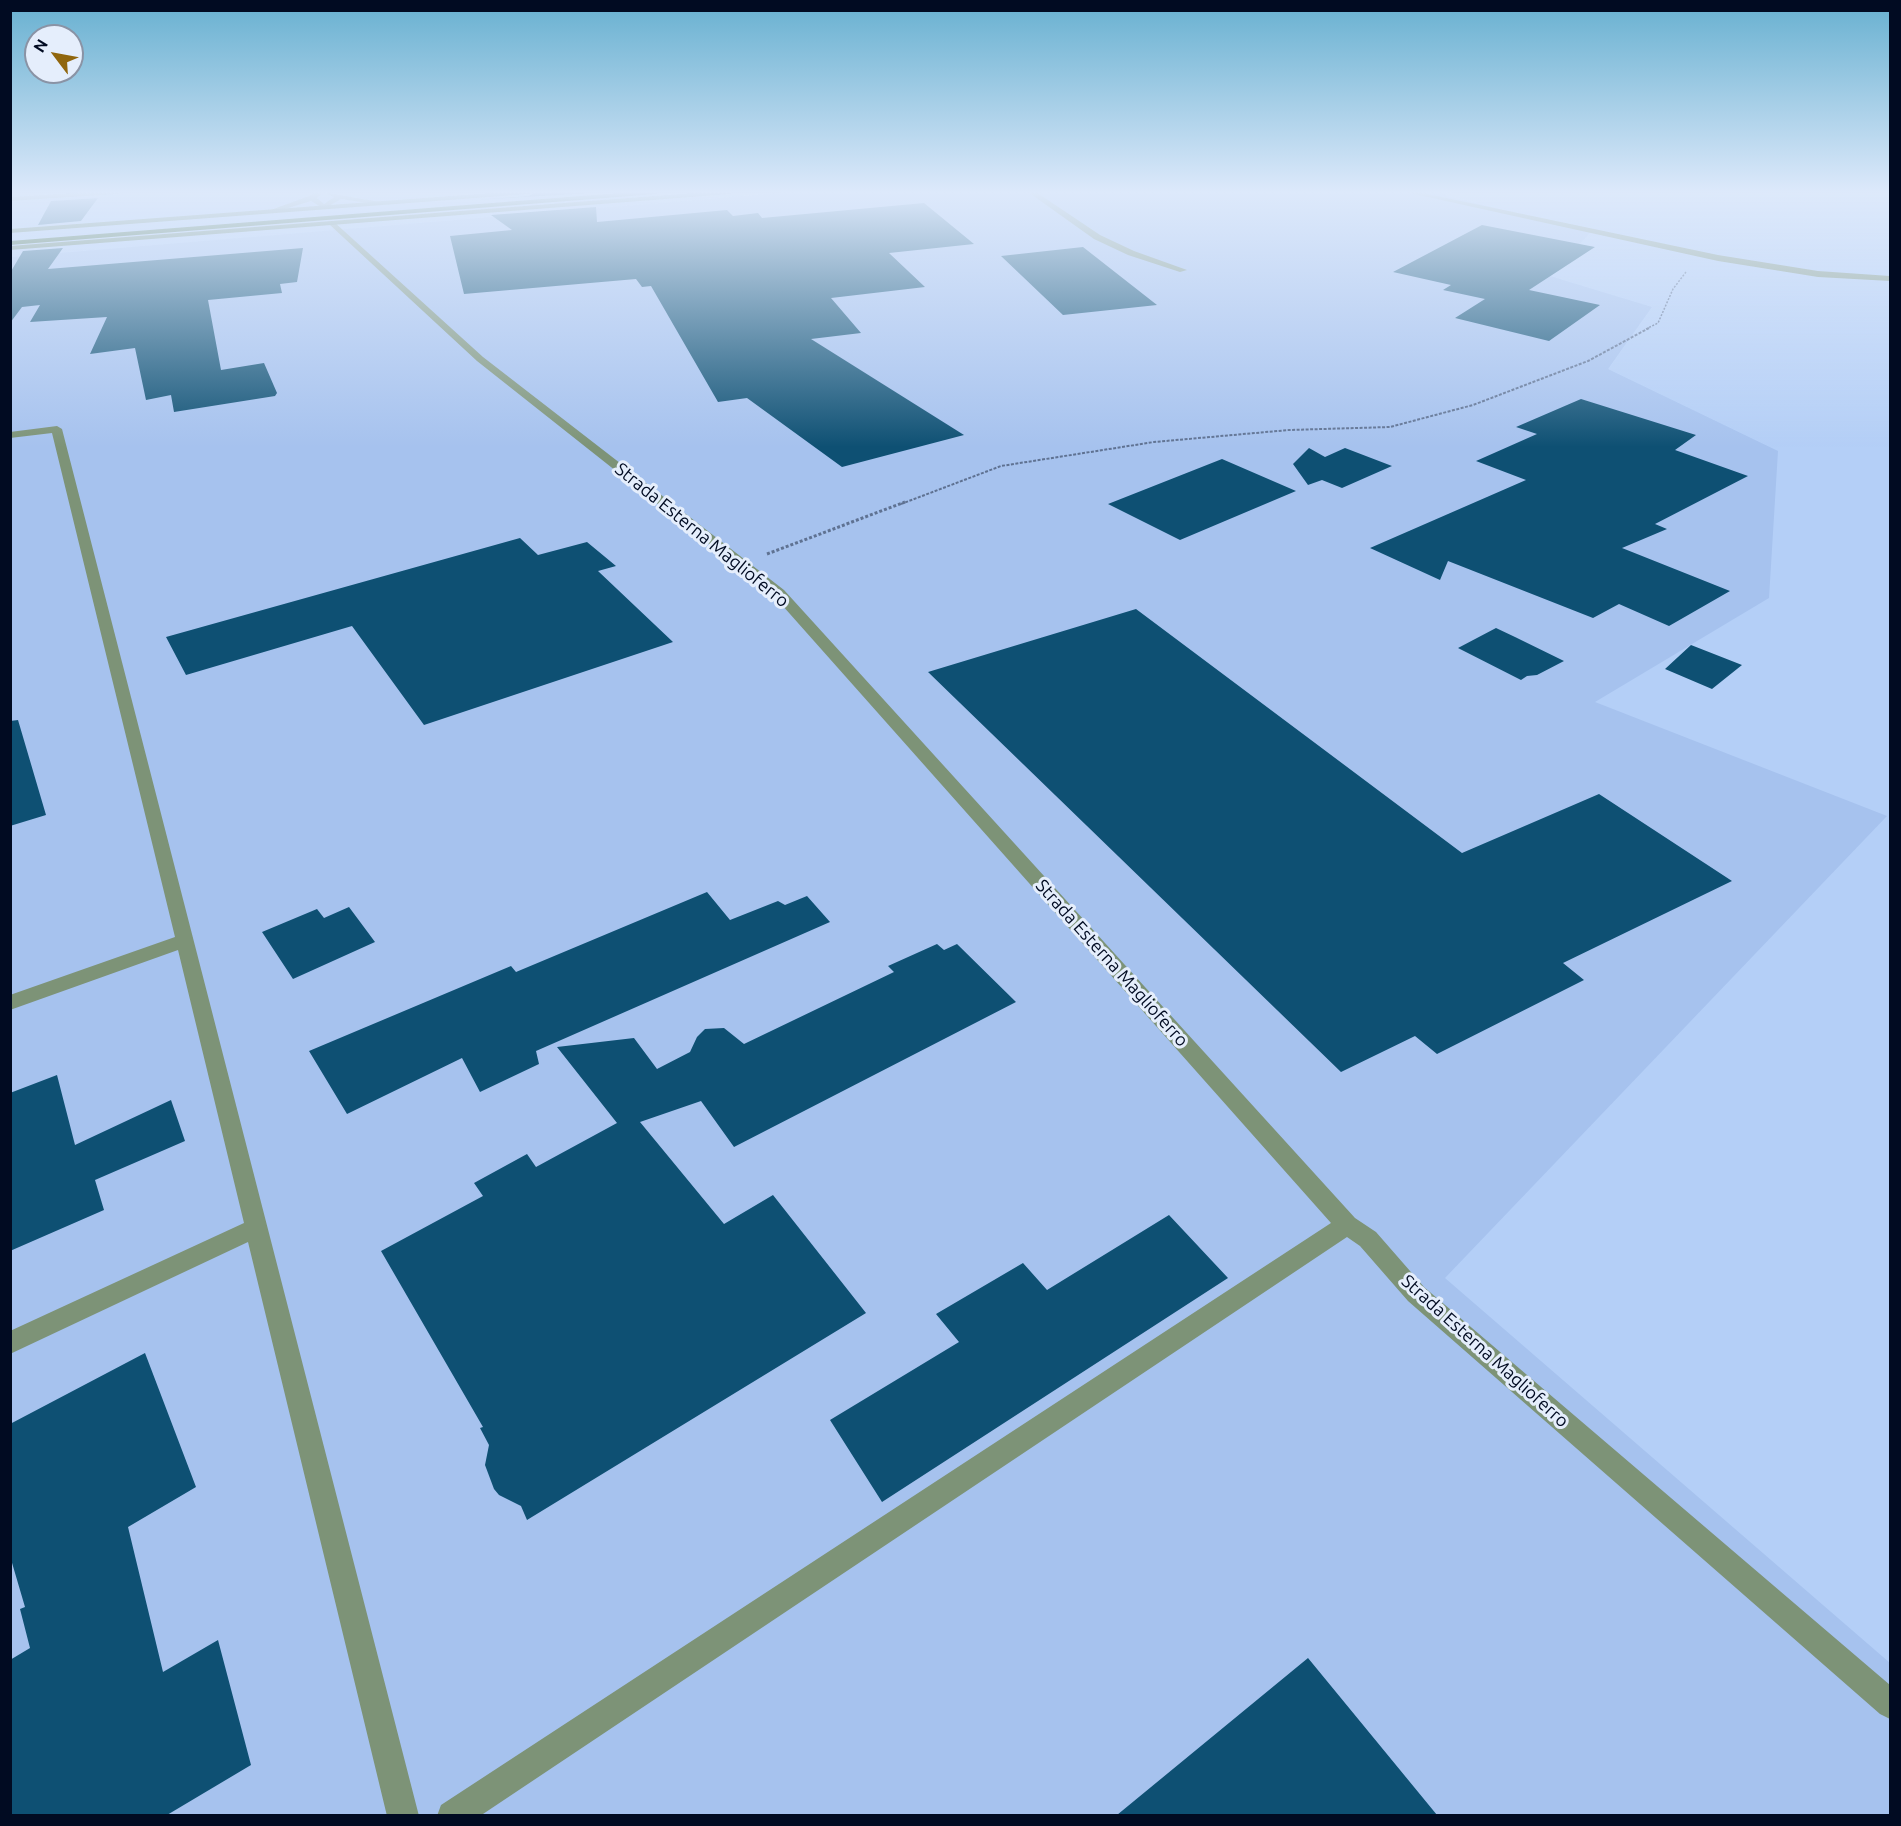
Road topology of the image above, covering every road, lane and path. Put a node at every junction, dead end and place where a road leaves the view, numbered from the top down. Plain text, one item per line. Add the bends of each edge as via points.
1 (394, 277) edge
2 (1682, 277) edge
3 (1864, 277) edge
4 (1890, 279) edge
5 (10, 435) edge
6 (741, 563) junction
7 (185, 940) junction
8 (10, 1002) edge
9 (1347, 1225) junction
10 (256, 1227) junction
11 (10, 1343) edge
12 (1890, 1704) edge
13 (403, 1815) edge
14 (452, 1815) edge

1 - 6 street, Strada Esterna Maglioferro via 480,359
2 - 6 path via 1658,323 1588,361 1473,405 1390,427 1289,430 1154,442 1001,466
3 - 4 street
5 - 7 street via 57,429
6 - 9 street, Strada Esterna Maglioferro via 779,593
7 - 8 street
7 - 10 street
9 - 12 street, Strada Esterna Maglioferro via 1368,1239 1416,1294
9 - 14 street
10 - 11 street
10 - 13 street

